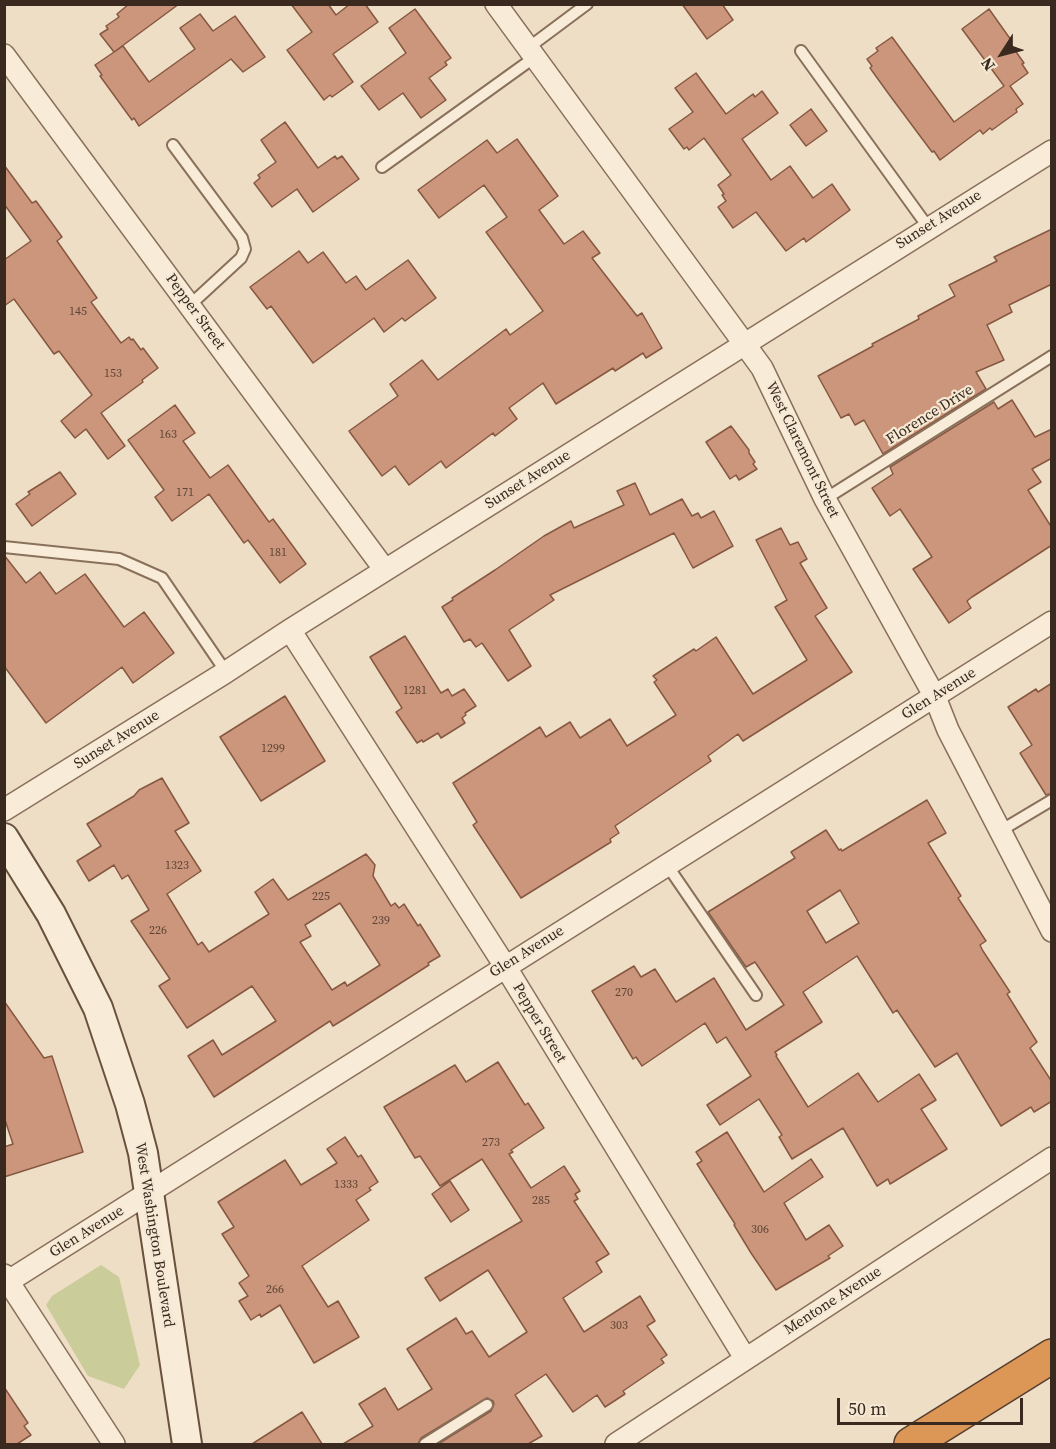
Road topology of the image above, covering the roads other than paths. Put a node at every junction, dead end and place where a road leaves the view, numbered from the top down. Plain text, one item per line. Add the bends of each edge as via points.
1 (496, 4) edge
2 (587, 4) edge
3 (801, 51) dead end
4 (531, 53) junction
5 (4, 55) edge
6 (173, 145) dead end
7 (1052, 151) edge
8 (382, 167) dead end
9 (928, 227) junction
10 (190, 305) junction
11 (744, 343) junction
12 (1052, 356) edge
13 (825, 499) junction
14 (4, 547) edge
15 (385, 570) junction
16 (1052, 622) edge
17 (290, 630) junction
18 (226, 672) junction
19 (934, 697) junction
20 (1052, 800) edge
21 (4, 810) edge
22 (1000, 831) junction
23 (4, 838) edge
24 (667, 865) junction
25 (1052, 931) edge
26 (505, 966) junction
27 (756, 995) dead end
28 (1052, 1158) edge
29 (150, 1193) junction
30 (6, 1280) edge
31 (1052, 1356) edge
32 (745, 1358) junction
33 (487, 1405) dead end
34 (114, 1444) edge
35 (187, 1444) edge
36 (425, 1444) edge
37 (616, 1444) edge
38 (911, 1444) edge

1 - 4 street, West Claremont Street
2 - 4 lane
3 - 9 lane
4 - 8 lane
4 - 11 street, West Claremont Street
5 - 10 street, Pepper Street
6 - 10 lane via 242,238 245,249 241,258
7 - 9 street, Sunset Avenue
9 - 11 street, Sunset Avenue
10 - 15 street, Pepper Street
11 - 13 street, West Claremont Street via 762,368
11 - 15 street, Sunset Avenue
12 - 13 lane, Florence Drive
13 - 19 street, West Claremont Street
14 - 18 lane via 119,559 162,578
15 - 17 street, Sunset Avenue
16 - 19 street, Glen Avenue
17 - 18 street, Sunset Avenue
17 - 26 street, Pepper Street
18 - 21 street, Sunset Avenue
19 - 22 street, West Claremont Street
19 - 24 street, Glen Avenue
20 - 22 lane
22 - 25 street, West Claremont Street
23 - 29 main road, West Washington Boulevard via 51,914 98,1008 130,1104
24 - 26 street, Glen Avenue
24 - 27 lane
26 - 29 street, Glen Avenue
26 - 32 street, Pepper Street
28 - 32 street, Mentone Avenue
29 - 30 street, Glen Avenue
29 - 35 main road, West Washington Boulevard
30 - 34 street
31 - 38 highway
32 - 37 street, Mentone Avenue
33 - 36 lane

